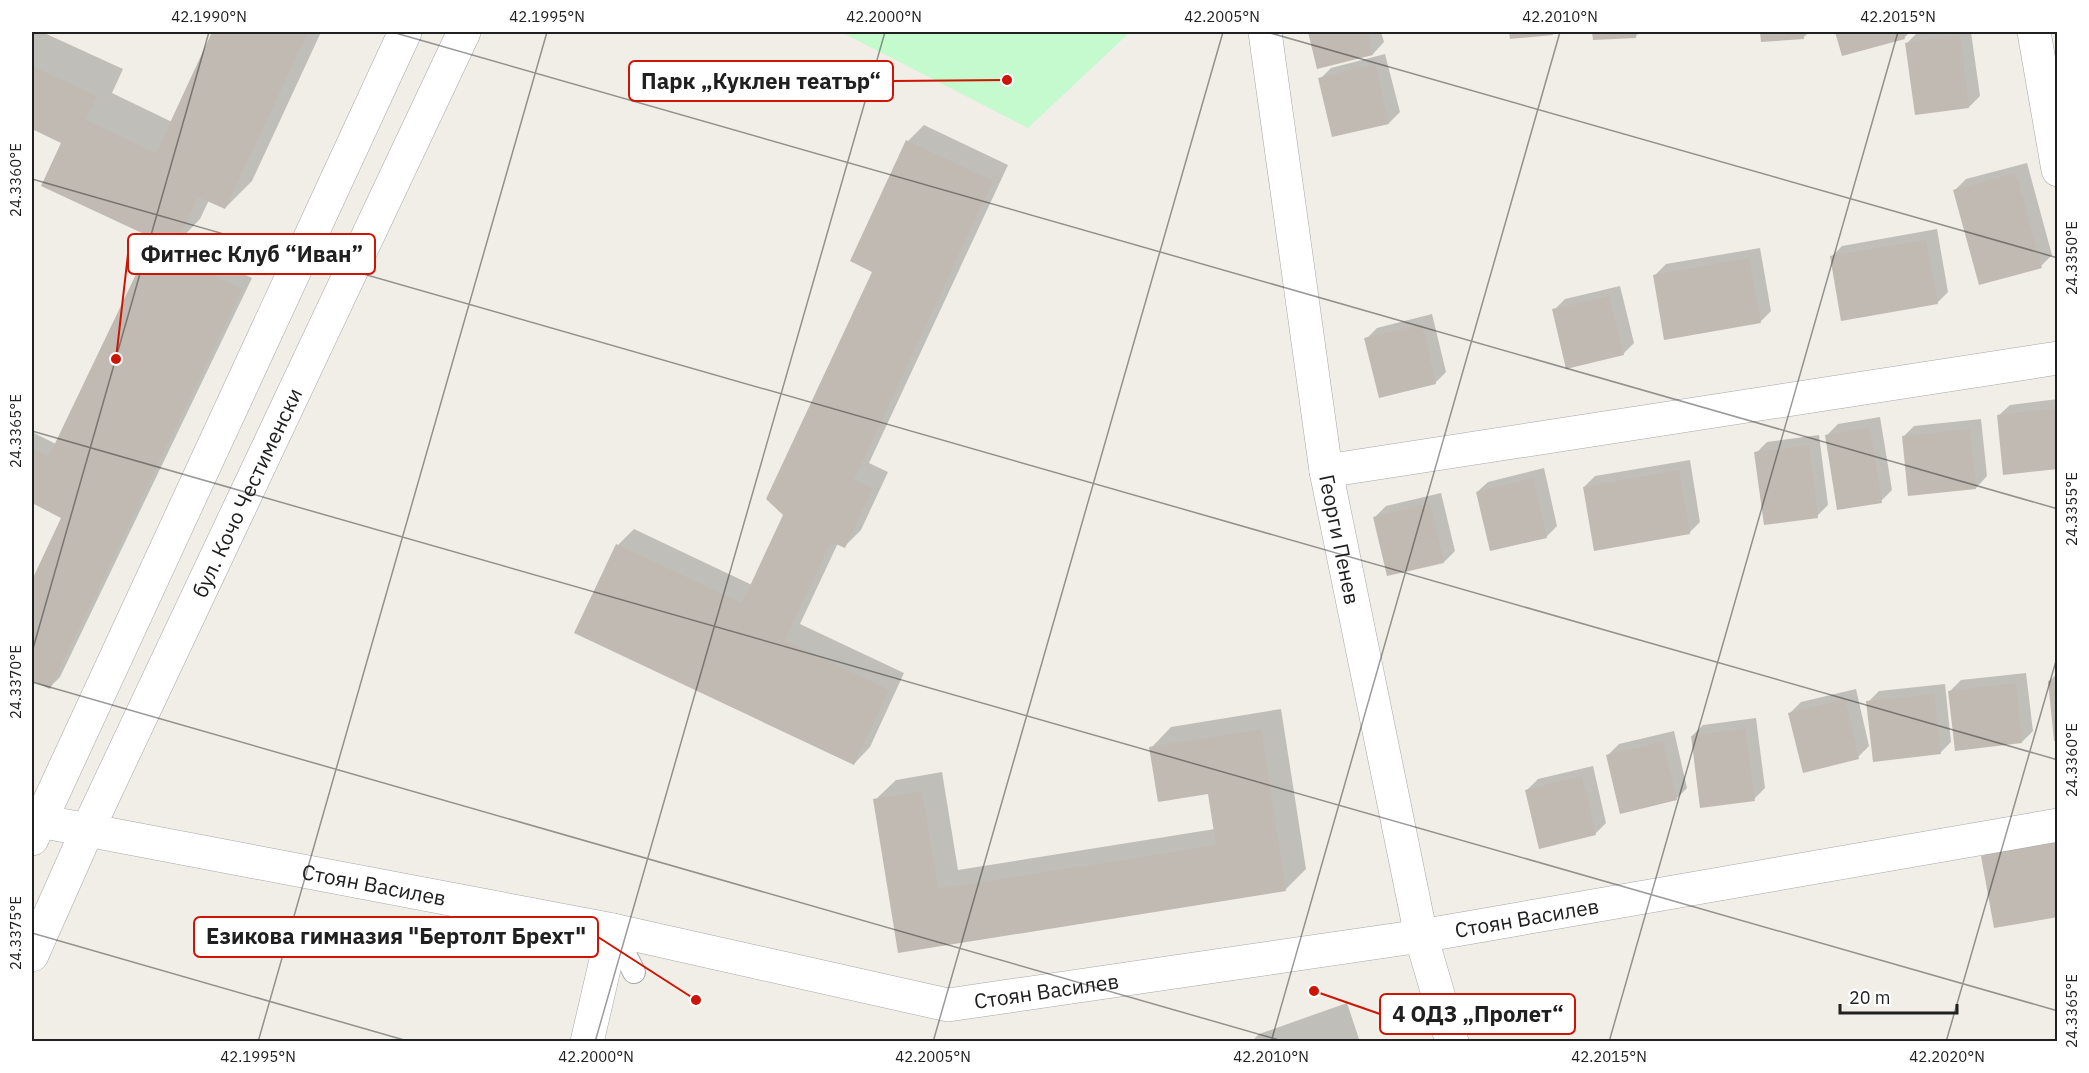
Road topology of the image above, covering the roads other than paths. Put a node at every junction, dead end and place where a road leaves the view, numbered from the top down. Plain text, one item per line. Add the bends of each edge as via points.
1 (405, 32) edge
2 (464, 32) edge
3 (1264, 32) edge
4 (2034, 32) edge
5 (2058, 170) edge
6 (2058, 358) edge
7 (1326, 471) junction
8 (2058, 825) edge
9 (36, 830) edge
10 (87, 831) junction
11 (613, 930) junction
12 (1421, 936) junction
13 (32, 955) edge
14 (634, 972) dead end
15 (587, 1041) edge
16 (1452, 1041) edge

1 - 9 street
2 - 10 street, бул. Кочо Честименски
3 - 7 street, Георги Пенев
4 - 5 street
6 - 7 street
7 - 12 street, Георги Пенев
8 - 12 street, Стоян Василев
9 - 10 street, Стоян Василев
10 - 11 street, Стоян Василев
10 - 13 street, бул. Кочо Честименски
11 - 12 street, Стоян Василев via 948,1005
11 - 14 lane
11 - 15 street
12 - 16 street, Георги Пенев

